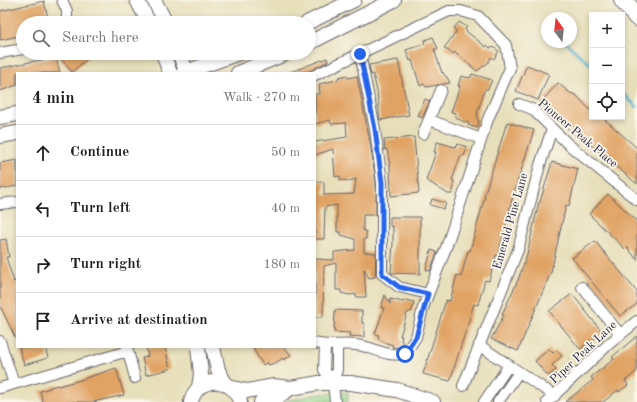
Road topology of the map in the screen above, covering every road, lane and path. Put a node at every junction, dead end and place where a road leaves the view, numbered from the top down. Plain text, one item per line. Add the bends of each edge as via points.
1 (62, 0) edge
2 (136, 0) edge
3 (154, 0) edge
4 (354, 0) edge
5 (394, 0) edge
6 (622, 0) edge
7 (67, 16) edge
8 (145, 16) edge
9 (162, 16) edge
10 (637, 18) edge
11 (316, 19) edge
12 (316, 39) edge
13 (16, 50) edge
14 (0, 53) edge
15 (360, 54) junction
16 (165, 60) edge
17 (181, 60) edge
18 (220, 60) edge
19 (270, 60) edge
20 (170, 72) edge
21 (185, 72) edge
22 (188, 72) edge
23 (240, 72) edge
24 (316, 75) edge
25 (441, 90) dead end
26 (519, 104) dead end
27 (16, 114) edge
28 (0, 117) edge
29 (430, 120) junction
30 (552, 129) junction
31 (16, 134) edge
32 (423, 134) dead end
33 (0, 136) edge
34 (481, 139) junction
35 (637, 200) edge
36 (16, 202) edge
37 (0, 204) edge
38 (582, 287) dead end
39 (428, 294) junction
40 (637, 321) edge
41 (620, 334) junction
42 (0, 341) edge
43 (320, 345) edge
44 (479, 345) junction
45 (337, 346) junction
46 (198, 348) edge
47 (213, 348) edge
48 (128, 349) edge
49 (509, 365) junction
50 (519, 372) junction
51 (134, 378) dead end
52 (333, 382) junction
53 (14, 384) junction
54 (229, 386) junction
55 (463, 386) dead end
56 (0, 388) edge
57 (291, 388) junction
58 (192, 397) edge
59 (551, 399) edge
60 (240, 402) edge
61 (261, 402) edge
62 (335, 402) edge
63 (433, 402) edge
64 (484, 402) edge
65 (498, 402) edge

1 - 7 street
2 - 8 street
3 - 9 street
4 - 11 street
5 - 12 street
6 - 10 highway
13 - 14 street
15 - 24 street
15 - 34 street via 449,11 478,16 506,45 510,68
15 - 39 street via 375,129 382,183 382,274 399,287
16 - 20 street
17 - 21 street
18 - 22 street
19 - 23 street
25 - 29 street
26 - 30 street, Pioneer Peak Place via 532,110
27 - 28 street
29 - 32 street
29 - 34 street
30 - 35 street, Pioneer Peak Place
30 - 44 street, Emerald Pine Lane via 518,250
31 - 33 street
34 - 39 street
36 - 37 street
38 - 41 street
39 - 45 street via 416,337 405,354 391,356 358,345
40 - 41 street, Piper Peak Lane
41 - 59 street, Piper Peak Lane
42 - 53 street
43 - 45 street
43 - 52 street via 324,370
44 - 49 street
44 - 55 street, Emerald Pine Lane
45 - 52 street via 337,370
46 - 58 street via 201,374
47 - 54 street via 218,370
48 - 51 street
48 - 53 street
49 - 50 street
49 - 64 street
50 - 59 street
50 - 65 street
52 - 57 street
52 - 62 street
52 - 63 street via 382,387
53 - 56 street
54 - 57 street via 247,391 273,386
54 - 58 street via 213,381
54 - 60 street
57 - 61 street via 276,398

